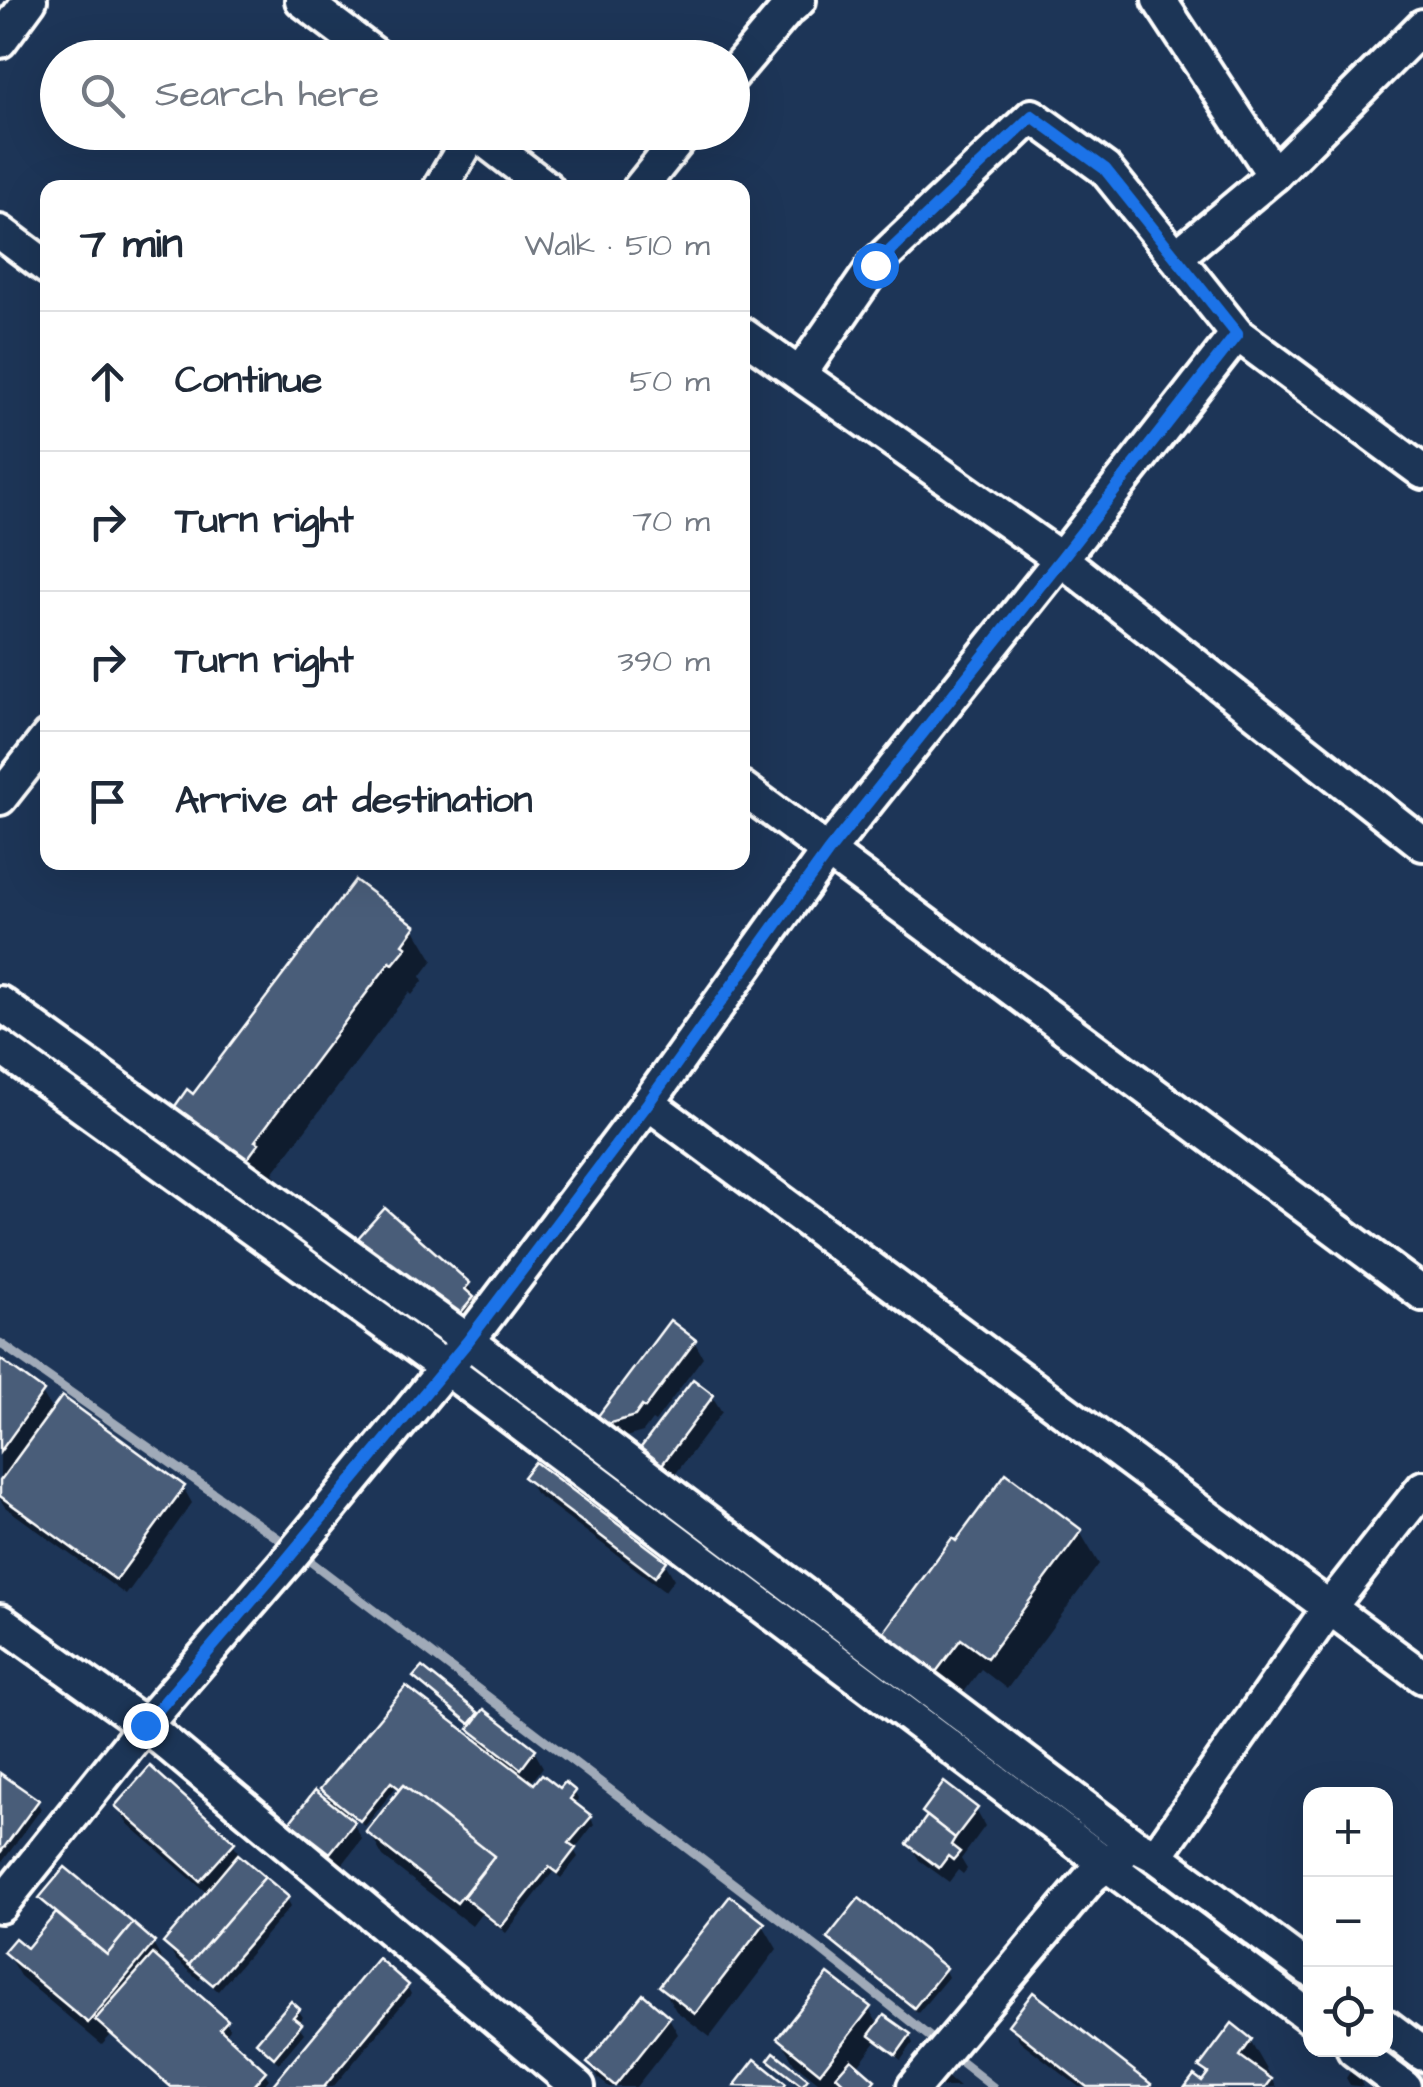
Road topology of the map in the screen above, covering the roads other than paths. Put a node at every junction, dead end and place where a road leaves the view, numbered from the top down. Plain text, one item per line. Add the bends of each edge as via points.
1 (30, 0) edge
2 (799, 0) edge
3 (1159, 0) edge
4 (307, 1) edge
5 (1423, 26) edge
6 (0, 40) edge
7 (356, 40) edge
8 (750, 54) edge
9 (463, 150) edge
10 (497, 150) edge
11 (671, 150) edge
12 (1274, 174) junction
13 (445, 180) edge
14 (537, 180) edge
15 (646, 180) edge
16 (0, 232) edge
17 (1176, 257) junction
18 (40, 262) edge
19 (1237, 334) junction
20 (750, 340) edge
21 (800, 374) junction
22 (1423, 472) edge
23 (1061, 559) junction
24 (40, 747) edge
25 (750, 794) edge
26 (0, 798) edge
27 (1423, 844) edge
28 (828, 852) junction
29 (0, 1003) edge
30 (0, 1047) edge
31 (648, 1103) junction
32 (1423, 1294) edge
33 (468, 1341) junction
34 (446, 1368) junction
35 (1423, 1488) edge
36 (1330, 1608) junction
37 (0, 1621) edge
38 (1423, 1677) edge
39 (145, 1725) junction
40 (1132, 1855) junction
41 (0, 1906) edge
42 (1305, 1967) edge
43 (1303, 2011) edge
44 (1393, 2031) edge
45 (1423, 2054) edge
46 (1363, 2057) edge
47 (578, 2087) edge
48 (914, 2087) edge
49 (1404, 2087) edge

1 - 6 street
2 - 8 street
3 - 12 street
4 - 7 street
5 - 12 street
9 - 13 street
10 - 14 street
11 - 15 street
12 - 17 street
16 - 18 street
17 - 19 street
17 - 21 street via 1105,169 1032,116 875,265
19 - 22 street
19 - 23 street
20 - 21 street
21 - 23 street
23 - 27 street
23 - 28 street
24 - 26 street
25 - 28 street
28 - 31 street
28 - 32 street
29 - 33 street
30 - 34 street
31 - 33 street
31 - 36 street
33 - 34 street
33 - 40 street
34 - 39 street
34 - 40 street
35 - 36 street
36 - 38 street
36 - 40 street
37 - 39 street
39 - 41 street
39 - 47 street
40 - 42 street
40 - 43 street
40 - 48 street via 1092,1876
44 - 45 street
46 - 49 street

